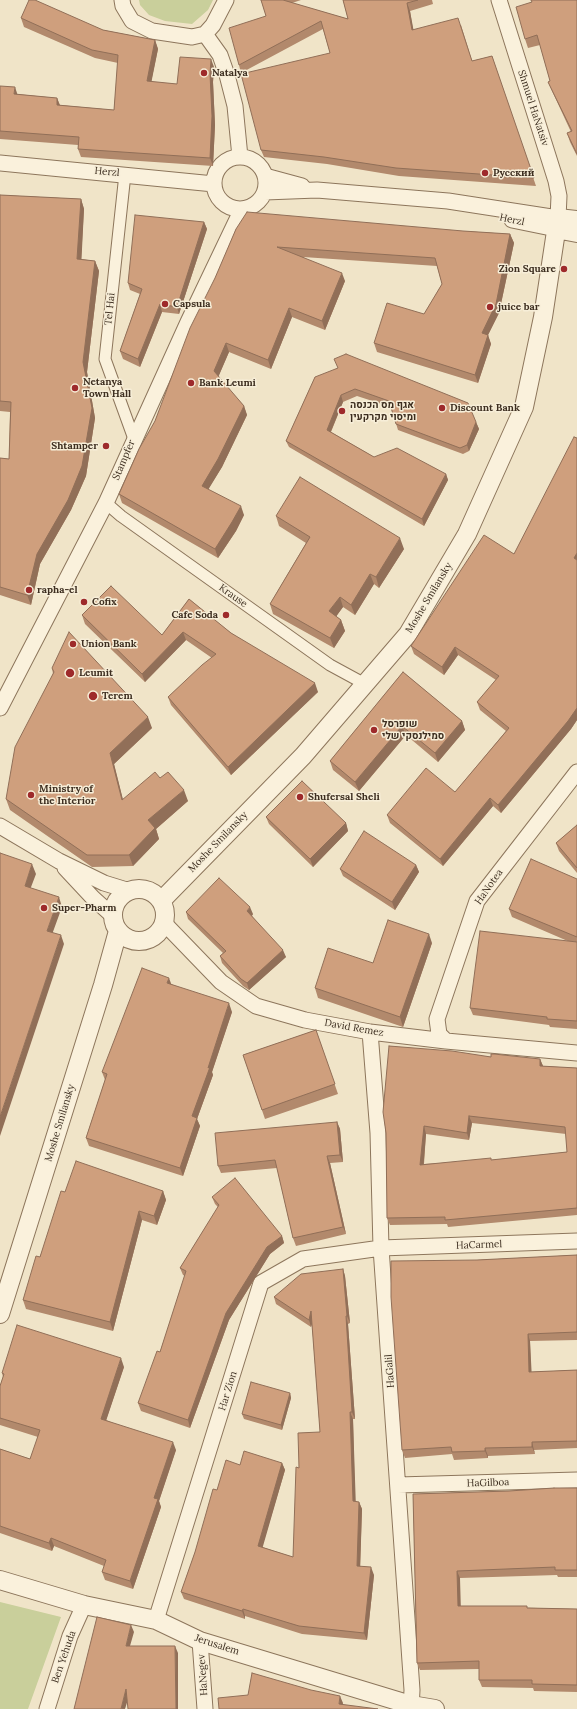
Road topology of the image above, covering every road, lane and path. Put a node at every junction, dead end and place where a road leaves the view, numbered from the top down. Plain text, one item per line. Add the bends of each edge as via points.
1 (122, 0) edge
2 (226, 0) edge
3 (499, 0) edge
4 (205, 34) junction
5 (240, 157) junction
6 (0, 163) edge
7 (125, 174) junction
8 (265, 176) junction
9 (214, 184) junction
10 (317, 190) junction
11 (265, 192) junction
12 (242, 209) junction
13 (577, 220) edge
14 (557, 224) junction
15 (577, 232) edge
16 (134, 439) junction
17 (106, 503) junction
18 (365, 684) junction
19 (0, 708) edge
20 (577, 772) edge
21 (0, 826) edge
22 (59, 861) junction
23 (130, 891) junction
24 (161, 901) junction
25 (116, 923) junction
26 (164, 923) junction
27 (370, 1032) junction
28 (446, 1041) junction
29 (577, 1053) edge
30 (577, 1241) edge
31 (381, 1248) junction
32 (0, 1314) edge
33 (577, 1480) edge
34 (398, 1485) junction
35 (0, 1580) edge
36 (84, 1605) junction
37 (156, 1620) junction
38 (200, 1641) junction
39 (411, 1707) edge
40 (47, 1709) edge
41 (205, 1709) edge
42 (435, 1709) edge

1 - 4 street via 132,21 152,31 192,38
2 - 4 street via 213,25
3 - 14 street, Shmuel HaNatsiv via 556,181 559,196
4 - 5 street via 220,56 227,74 235,106
5 - 8 street via 256,162
5 - 9 street via 230,159 222,165 216,174
6 - 7 street, Herzl
7 - 9 street, Herzl
7 - 16 street, Tel Hai via 105,359
8 - 10 street, Herzl
8 - 11 street
9 - 12 street via 216,194 222,203
10 - 11 street, Herzl
10 - 14 street, Herzl via 448,201 494,216
11 - 12 street via 255,205
12 - 16 street, Stampfer
13 - 14 street, Herzl
14 - 15 street, Herzl
14 - 18 street, Moshe Smilansky via 543,317 524,407 467,534 408,634
16 - 17 street, Stampfer
17 - 18 street, Krause via 330,665
17 - 19 street, Stampfer
18 - 24 street, Moshe Smilansky via 303,756
20 - 28 street, HaNotea via 477,902 437,1019 439,1034
21 - 22 street
22 - 23 street via 104,883
22 - 25 street
23 - 24 street via 147,890
23 - 25 street via 119,898 114,909
24 - 26 street via 165,912
25 - 26 street via 131,940 139,941 154,936
25 - 32 street, Moshe Smilansky via 103,985
26 - 27 street, David Remez via 221,982 256,1006 305,1020
27 - 28 street, David Remez
27 - 31 street, HaGalil via 378,1134
28 - 29 street, David Remez
30 - 31 street, HaCarmel
31 - 34 street, HaGalil
31 - 37 street, Har Zion via 303,1259 262,1283
33 - 34 street, HaGilboa
34 - 39 street, HaGalil
35 - 36 street, Jerusalem
36 - 37 street, Jerusalem
36 - 40 street, Ben Yehuda via 70,1636
37 - 38 street, Jerusalem
38 - 39 street, Jerusalem
38 - 41 street, HaNegev
39 - 42 street, Jerusalem

